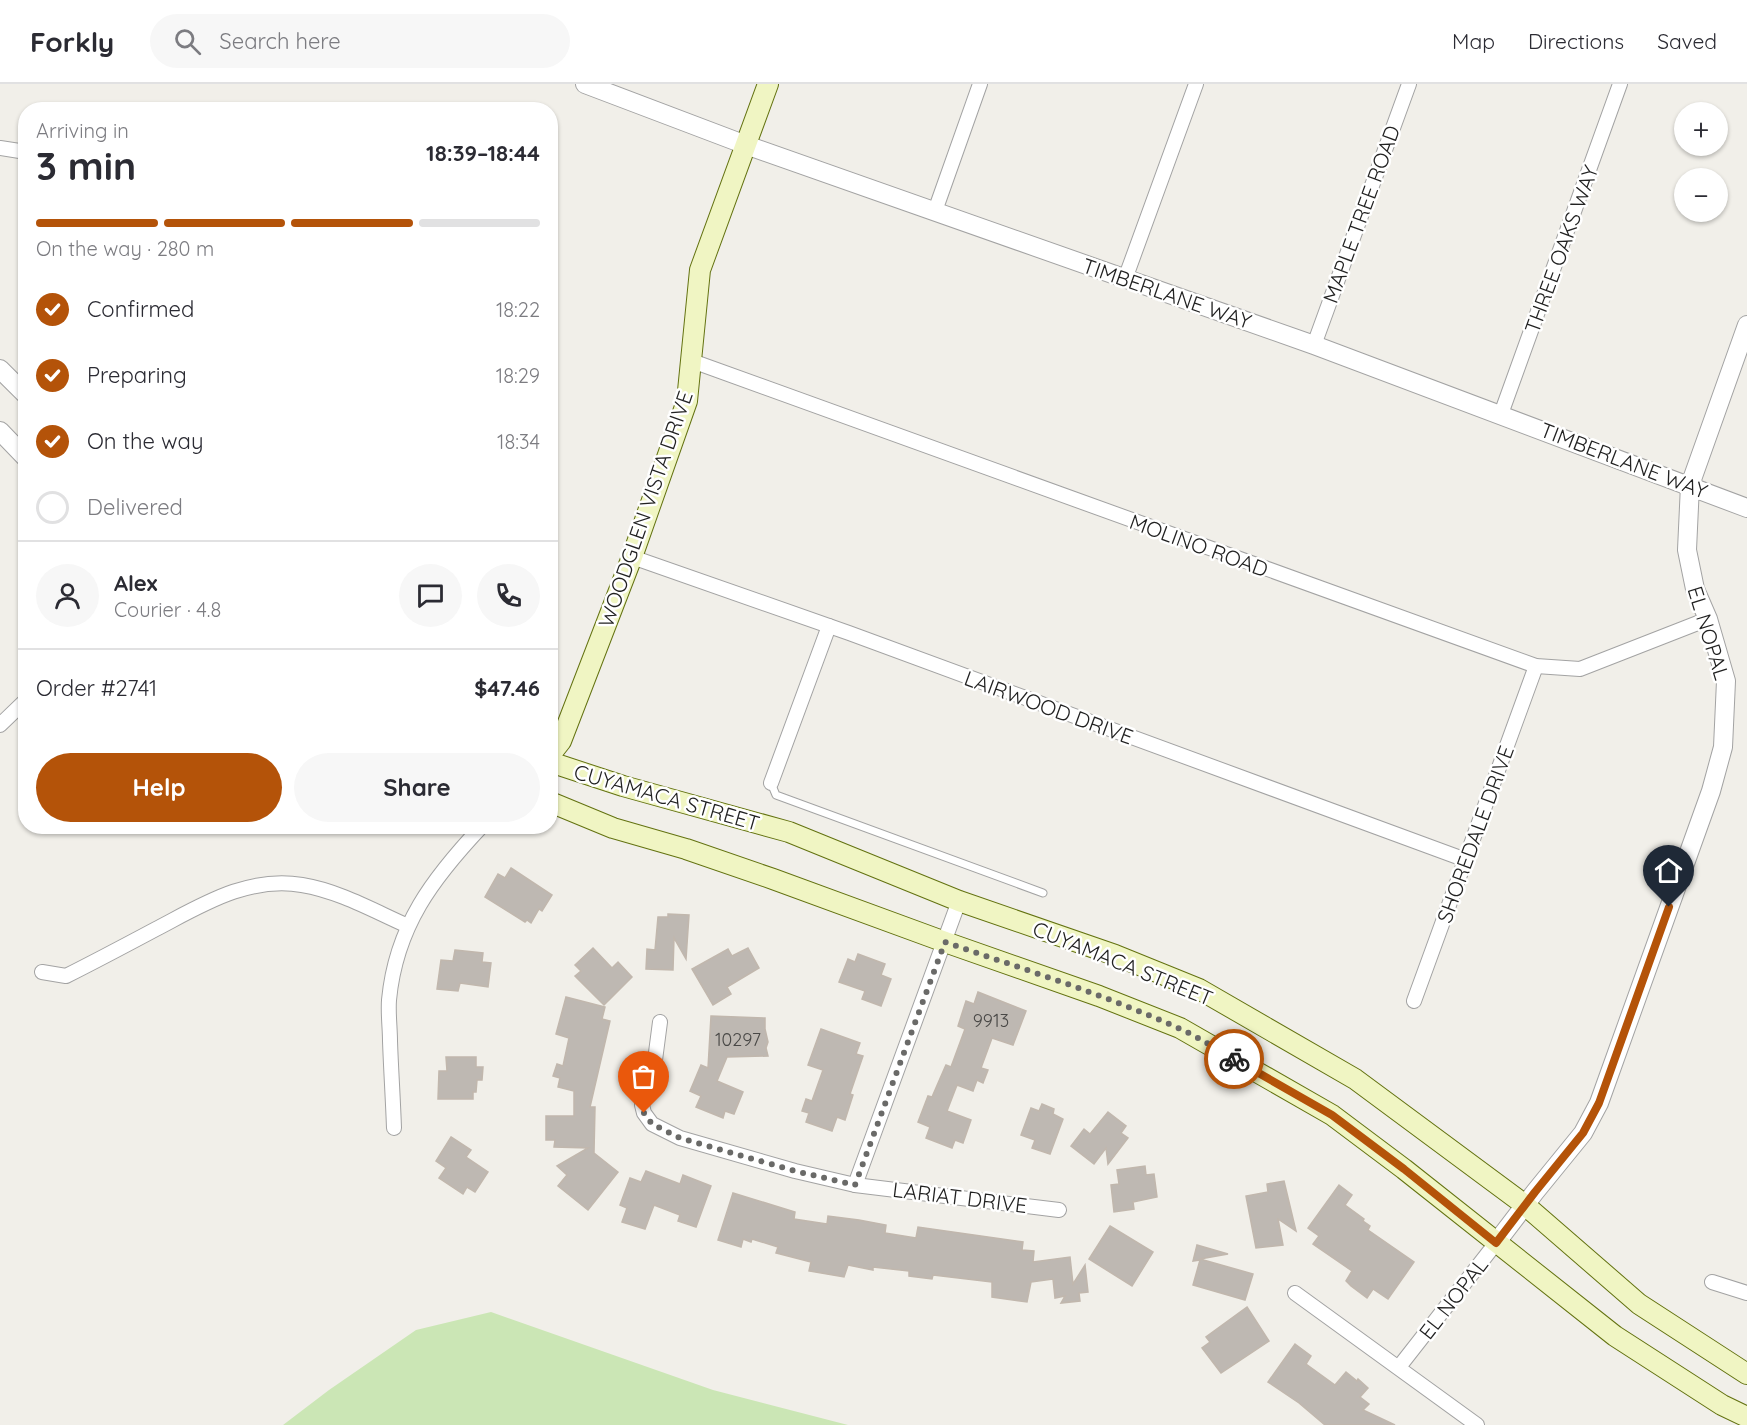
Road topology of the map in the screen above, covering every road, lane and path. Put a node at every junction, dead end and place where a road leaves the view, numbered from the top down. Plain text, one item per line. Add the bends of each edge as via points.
1 (585, 84) edge
2 (768, 84) edge
3 (980, 84) edge
4 (1196, 84) edge
5 (1409, 84) edge
6 (1620, 84) edge
7 (746, 145) junction
8 (0, 148) edge
9 (18, 151) edge
10 (934, 211) junction
11 (1125, 279) junction
12 (1747, 326) edge
13 (1314, 345) junction
14 (692, 360) junction
15 (0, 369) edge
16 (18, 387) edge
17 (1501, 414) junction
18 (0, 431) edge
19 (18, 450) edge
20 (1689, 485) junction
21 (1747, 508) edge
22 (632, 556) junction
23 (1708, 619) junction
24 (829, 626) junction
25 (1536, 666) junction
26 (18, 708) edge
27 (0, 725) edge
28 (558, 745) edge
29 (558, 765) edge
30 (771, 783) joint
31 (558, 805) edge
32 (475, 834) edge
33 (1466, 860) junction
34 (1043, 893) dead end
35 (960, 901) junction
36 (408, 926) junction
37 (945, 942) junction
38 (42, 972) dead end
39 (1414, 1002) dead end
40 (660, 1022) dead end
41 (394, 1128) dead end
42 (855, 1185) junction
43 (1525, 1205) junction
44 (1059, 1209) dead end
45 (1496, 1243) junction
46 (1712, 1282) dead end
47 (1295, 1293) dead end
48 (1747, 1293) edge
49 (1399, 1367) junction
50 (1747, 1374) edge
51 (1747, 1417) edge
52 (1477, 1425) edge

1 - 7 street, TIMBERLANE WAY
2 - 7 main road, WOODGLEN VISTA DRIVE
3 - 10 street
4 - 11 street
5 - 13 street, MAPLE TREE ROAD
6 - 17 street, THREE OAKS WAY
7 - 10 street, TIMBERLANE WAY
7 - 14 main road, WOODGLEN VISTA DRIVE via 700,270
8 - 9 street
10 - 11 street, TIMBERLANE WAY
11 - 13 street, TIMBERLANE WAY
12 - 20 street, EL NOPAL
13 - 17 street, TIMBERLANE WAY
14 - 22 main road, WOODGLEN VISTA DRIVE via 687,401
14 - 25 street, MOLINO ROAD
15 - 16 street
17 - 20 street, TIMBERLANE WAY
18 - 19 street
20 - 21 street, TIMBERLANE WAY
20 - 23 street, EL NOPAL via 1687,550 1695,589
22 - 24 street, LAIRWOOD DRIVE
22 - 28 main road, WOODGLEN VISTA DRIVE
23 - 25 street, MOLINO ROAD via 1580,669
23 - 43 street, EL NOPAL via 1726,681 1723,747 1711,791 1599,1103 1583,1133
24 - 30 street
24 - 33 street, LAIRWOOD DRIVE
25 - 33 street, SHOREDALE DRIVE
26 - 27 street
29 - 35 main road, CUYAMACA STREET via 789,832
30 - 34 lane via 776,795
31 - 37 main road, CUYAMACA STREET via 613,828 762,875
32 - 36 street via 426,892
33 - 39 street, SHOREDALE DRIVE
35 - 37 street
35 - 43 main road, CUYAMACA STREET via 1199,989 1355,1079
36 - 38 street via 318,888 264,884 218,897 66,976
36 - 41 street via 388,1003
37 - 42 street
37 - 45 main road, CUYAMACA STREET via 1180,1028 1332,1115
40 - 42 street, LARIAT DRIVE via 655,1060 644,1086 642,1105 652,1124 680,1138
42 - 44 street, LARIAT DRIVE
43 - 45 street, EL NOPAL
43 - 50 main road, CUYAMACA STREET via 1640,1304
45 - 49 street, EL NOPAL
45 - 51 main road, CUYAMACA STREET via 1615,1336
46 - 48 street
47 - 49 street
49 - 52 street

